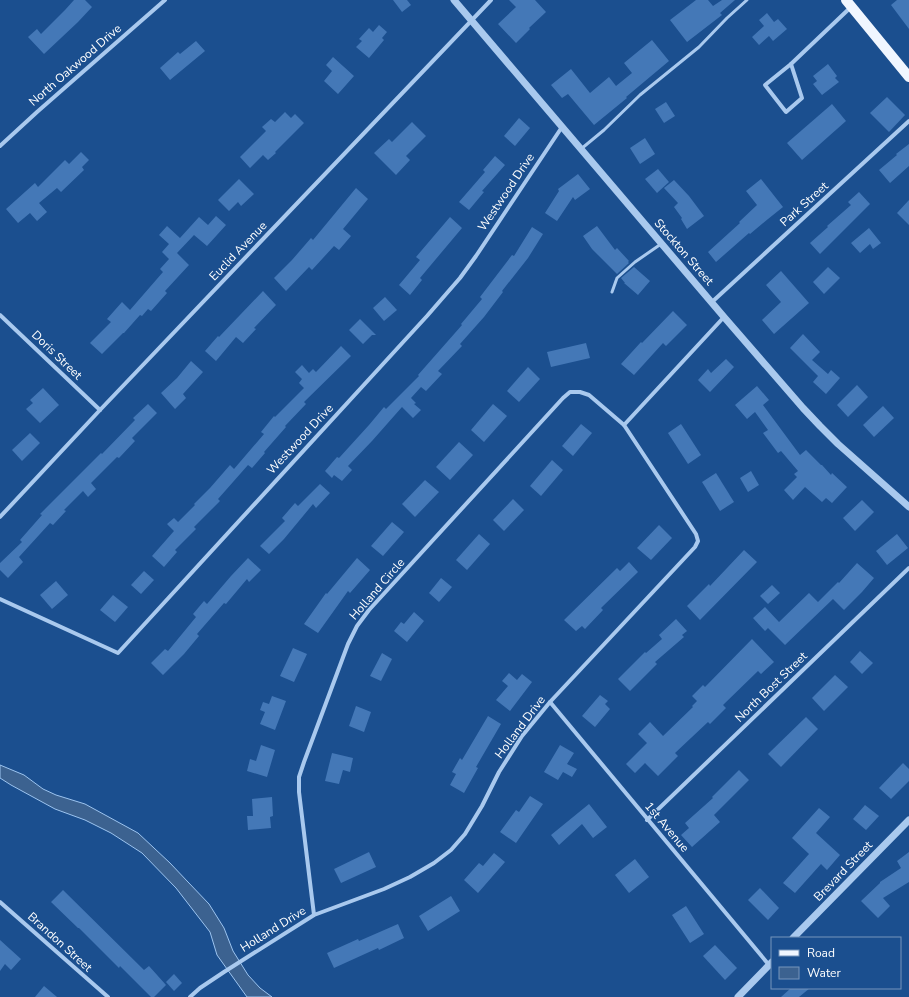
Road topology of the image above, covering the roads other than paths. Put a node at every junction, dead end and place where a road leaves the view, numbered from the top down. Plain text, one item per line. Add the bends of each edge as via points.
1 (165, 0) edge
2 (454, 0) edge
3 (491, 0) edge
4 (747, 0) edge
5 (848, 3) edge
6 (471, 20) junction
7 (791, 64) junction
8 (909, 77) edge
9 (909, 121) edge
10 (562, 127) junction
11 (0, 146) edge
12 (581, 149) junction
13 (662, 243) junction
14 (612, 292) dead end
15 (712, 302) junction
16 (0, 315) edge
17 (724, 317) junction
18 (100, 410) junction
19 (624, 426) junction
20 (909, 507) edge
21 (0, 517) edge
22 (909, 568) edge
23 (0, 599) edge
24 (550, 702) junction
25 (648, 820) junction
26 (909, 820) edge
27 (0, 902) edge
28 (314, 915) junction
29 (794, 937) edge
30 (770, 964) edge
31 (108, 997) edge
32 (190, 997) edge
33 (738, 997) edge

1 - 11 street, North Oakwood Drive
2 - 6 street, Stockton Street
3 - 6 street, Euclid Avenue
4 - 12 lane via 698,47
5 - 7 street
5 - 8 main road
6 - 10 street, Stockton Street
6 - 18 street, Euclid Avenue
7 - 7 street via 765,85 786,112 802,98
9 - 15 street, Park Street
10 - 12 street, Stockton Street
10 - 23 street, Westwood Drive via 460,278 118,653
12 - 13 street, Stockton Street
13 - 14 lane via 617,278
13 - 15 street, Stockton Street
15 - 17 street, Stockton Street
16 - 18 street, Doris Street
17 - 19 street
17 - 20 street, Stockton Street via 820,426
18 - 21 street, Euclid Avenue
19 - 24 street, Holland Drive via 696,534 698,541
19 - 28 street, Holland Circle via 588,395 570,392 374,604 357,626 299,777
22 - 25 street, North Bost Street
24 - 25 street, 1st Avenue
24 - 28 street, Holland Drive via 518,742 498,772 466,834 451,850 434,864 410,877
25 - 30 street, 1st Avenue
26 - 29 street, Brevard Street
27 - 31 street, Brandon Street
28 - 32 street, Holland Drive via 245,958
30 - 33 street

